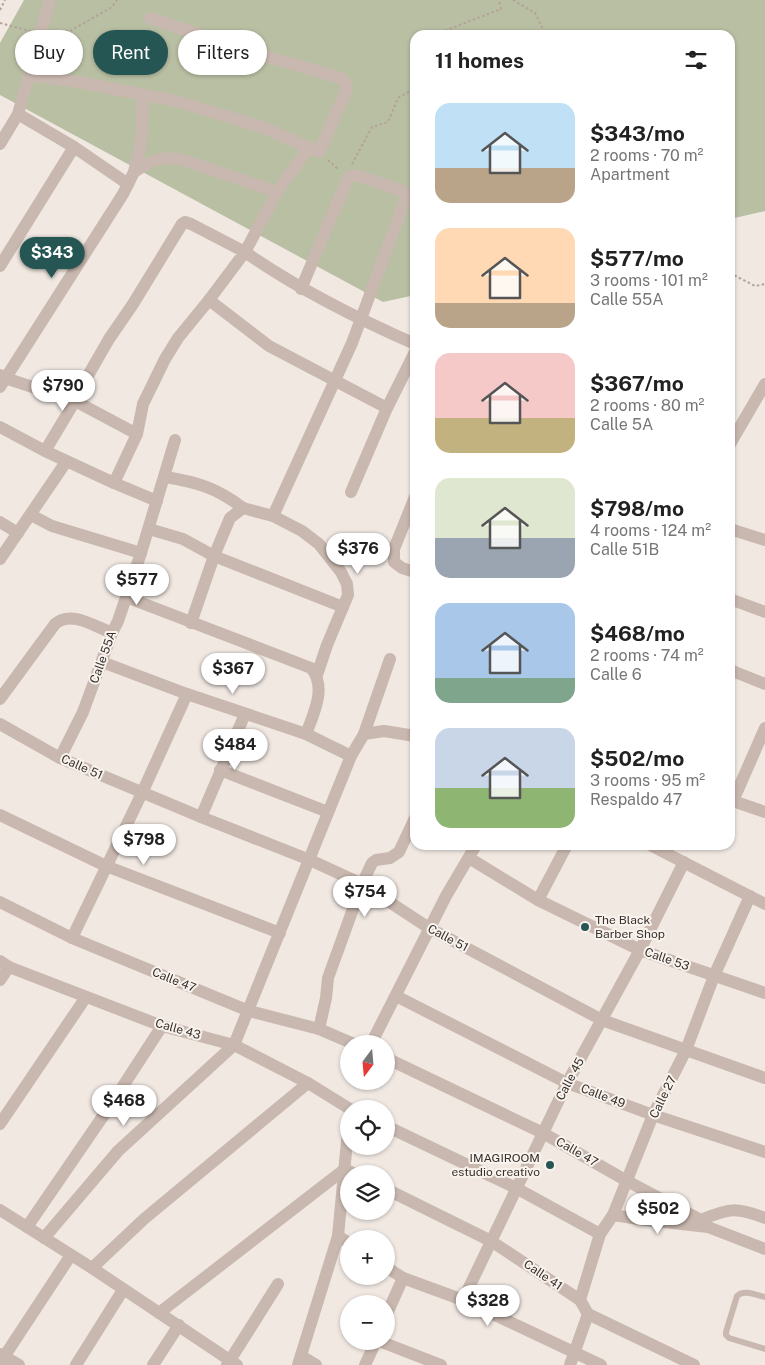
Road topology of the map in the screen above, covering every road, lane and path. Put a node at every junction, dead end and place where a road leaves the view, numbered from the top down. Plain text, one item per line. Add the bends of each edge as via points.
1 (5, 0) edge
2 (50, 0) edge
3 (117, 0) edge
4 (499, 0) edge
5 (512, 0) edge
6 (0, 10) edge
7 (150, 18) dead end
8 (0, 23) edge
9 (24, 30) edge
10 (42, 30) edge
11 (72, 30) edge
12 (447, 30) edge
13 (544, 30) edge
14 (29, 75) joint
15 (410, 91) edge
16 (143, 96) junction
17 (18, 114) junction
18 (0, 144) edge
19 (74, 147) junction
20 (314, 150) junction
21 (350, 168) dead end
22 (339, 170) dead end
23 (134, 172) junction
24 (128, 184) junction
25 (277, 192) junction
26 (245, 252) junction
27 (0, 266) edge
28 (735, 276) edge
29 (765, 284) edge
30 (301, 289) junction
31 (209, 300) junction
32 (361, 320) junction
33 (410, 342) edge
34 (410, 362) edge
35 (334, 379) junction
36 (2, 380) edge
37 (765, 384) edge
38 (76, 402) junction
39 (387, 408) junction
40 (0, 427) edge
41 (137, 434) junction
42 (735, 435) edge
43 (176, 440) dead end
44 (45, 452) junction
45 (66, 462) junction
46 (165, 477) junction
47 (114, 483) junction
48 (352, 492) dead end
49 (157, 501) junction
50 (243, 508) junction
51 (410, 510) edge
52 (31, 515) junction
53 (272, 516) junction
54 (0, 522) edge
55 (149, 529) junction
56 (735, 531) edge
57 (18, 534) junction
58 (765, 540) edge
59 (141, 553) junction
60 (214, 556) junction
61 (0, 560) edge
62 (410, 570) edge
63 (126, 597) junction
64 (735, 601) edge
65 (343, 606) junction
66 (765, 612) edge
67 (191, 623) junction
68 (112, 633) junction
69 (390, 659) dead end
70 (102, 662) junction
71 (735, 672) edge
72 (317, 676) junction
73 (765, 684) edge
74 (187, 694) junction
75 (0, 699) edge
76 (245, 714) junction
77 (0, 724) edge
78 (765, 728) edge
79 (306, 734) junction
80 (364, 734) junction
81 (410, 735) edge
82 (351, 756) junction
83 (60, 758) junction
84 (220, 770) junction
85 (735, 792) edge
86 (142, 793) junction
87 (735, 801) edge
88 (328, 812) junction
89 (765, 812) edge
90 (0, 815) edge
91 (201, 818) junction
92 (410, 828) edge
93 (473, 850) edge
94 (564, 850) edge
95 (660, 850) edge
96 (468, 858) junction
97 (310, 860) junction
98 (684, 862) junction
99 (106, 866) junction
100 (362, 884) junction
101 (750, 896) junction
102 (538, 900) junction
103 (0, 902) edge
104 (765, 904) edge
105 (429, 928) junction
106 (280, 933) junction
107 (72, 938) junction
108 (640, 950) junction
109 (4, 964) edge
110 (714, 976) junction
111 (0, 980) edge
112 (765, 993) edge
113 (396, 996) junction
114 (86, 997) junction
115 (249, 1011) junction
116 (602, 1020) junction
117 (162, 1026) junction
118 (319, 1029) junction
119 (376, 1035) edge
120 (340, 1038) edge
121 (234, 1045) junction
122 (686, 1050) junction
123 (395, 1062) edge
124 (765, 1078) edge
125 (308, 1083) junction
126 (567, 1083) junction
127 (340, 1103) edge
128 (653, 1115) junction
129 (0, 1124) edge
130 (395, 1130) edge
131 (543, 1132) junction
132 (765, 1152) edge
133 (340, 1178) edge
134 (627, 1182) junction
135 (516, 1188) junction
136 (395, 1193) edge
137 (0, 1210) edge
138 (613, 1214) junction
139 (765, 1218) edge
140 (341, 1220) edge
141 (704, 1224) junction
142 (27, 1227) junction
143 (600, 1234) junction
144 (338, 1236) joint
145 (44, 1238) junction
146 (491, 1241) junction
147 (765, 1248) edge
148 (71, 1255) junction
149 (92, 1268) junction
150 (395, 1273) edge
151 (403, 1278) junction
152 (278, 1284) dead end
153 (123, 1290) junction
154 (395, 1296) edge
155 (765, 1298) edge
156 (464, 1300) junction
157 (580, 1300) junction
158 (159, 1313) junction
159 (588, 1314) junction
160 (179, 1325) junction
161 (395, 1347) edge
162 (765, 1349) edge
163 (373, 1350) edge
164 (2, 1358) edge
165 (572, 1359) edge
166 (299, 1360) edge
167 (232, 1363) edge
168 (19, 1365) edge
169 (76, 1365) edge
170 (153, 1365) edge
171 (316, 1365) edge
172 (365, 1365) edge
173 (441, 1365) edge
174 (601, 1365) edge
175 (694, 1365) edge

1 - 6 path
2 - 10 street
3 - 11 path via 112,7
4 - 12 path via 501,9
5 - 13 path via 535,13
7 - 20 street via 346,82 346,90
8 - 9 path
14 - 16 street via 84,82
14 - 17 street
15 - 21 path via 398,98 388,122 372,127
16 - 20 street via 176,101 262,127
16 - 23 street via 141,143
17 - 18 street
17 - 19 street
19 - 24 street
19 - 27 street
20 - 22 path
20 - 25 street
23 - 24 street
23 - 25 street via 154,160 165,157 180,159
24 - 36 street
25 - 26 street
26 - 30 street
26 - 31 street
26 - 38 street via 191,224 182,224 104,347
28 - 29 path via 756,286
30 - 32 street
30 - 32 street via 350,176 400,190 405,194 405,200
31 - 35 street via 269,346
31 - 41 street via 164,359 143,404
32 - 33 street
32 - 35 street
34 - 39 street
35 - 39 street
35 - 53 street
36 - 38 street
37 - 42 street
38 - 41 street
38 - 44 street
39 - 48 street
40 - 44 street
41 - 47 street
43 - 46 street, Calle 55A
44 - 45 street
45 - 47 street
45 - 52 street
46 - 49 street, Calle 55A
46 - 50 street via 190,481 225,494
47 - 49 street
49 - 55 street, Calle 55A
50 - 53 street
50 - 60 street via 230,518
51 - 62 street via 394,550 394,562
52 - 57 street
52 - 59 street via 52,526
53 - 65 street via 302,531 332,560 348,584
54 - 57 street
55 - 59 street, Calle 55A
55 - 60 street via 183,538
56 - 58 street
57 - 61 street
59 - 63 street, Calle 55A
60 - 65 street
60 - 67 street
63 - 67 street
63 - 68 street, Calle 55A
64 - 66 street
65 - 72 street
67 - 72 street via 311,668
68 - 70 street, Calle 55A
68 - 75 street via 73,618 60,620
69 - 80 street
70 - 74 street
70 - 83 street, Calle 55A via 83,712
71 - 73 street
72 - 79 street via 316,704
74 - 76 street
74 - 86 street
76 - 79 street
76 - 84 street
77 - 83 street, Calle 51
78 - 85 street
79 - 82 street
80 - 81 street via 384,731
80 - 82 street
82 - 88 street
83 - 86 street, Calle 51
84 - 88 street
84 - 91 street
86 - 91 street, Calle 51
86 - 99 street
87 - 89 street
88 - 97 street
90 - 99 street
91 - 97 street, Calle 51
92 - 100 street via 396,856 372,863
93 - 96 street
94 - 102 street
95 - 98 street
96 - 102 street, Calle 53
96 - 105 street
97 - 100 street, Calle 51
97 - 106 street
98 - 101 street
98 - 108 street, Calle 45
99 - 106 street
99 - 107 street
100 - 105 street, Calle 51
100 - 118 street via 328,978
101 - 104 street
101 - 110 street, Calle 27
102 - 108 street, Calle 53
103 - 107 street, Calle 47
105 - 113 street
105 - 116 street, Calle 51
106 - 115 street
107 - 115 street, Calle 47
108 - 110 street, Calle 53
108 - 116 street, Calle 45
109 - 111 street
109 - 114 street, Calle 43
110 - 112 street, Calle 53
110 - 122 street, Calle 27
113 - 119 street
113 - 126 street, Calle 49
114 - 117 street, Calle 43
114 - 129 street
115 - 118 street, Calle 47
115 - 121 street
116 - 122 street, Calle 51
116 - 126 street, Calle 45
117 - 121 street, Calle 43
117 - 142 street
118 - 120 street, Calle 47
121 - 125 street, Calle 43
121 - 145 street via 118,1151
122 - 124 street, Calle 51
122 - 128 street, Calle 27
123 - 131 street, Calle 47
125 - 127 street, Calle 43
125 - 149 street via 144,1219
126 - 128 street, Calle 49
126 - 131 street, Calle 45
128 - 132 street, Calle 49
128 - 134 street, Calle 27
130 - 135 street
131 - 134 street, Calle 47
131 - 135 street, Calle 45
133 - 158 street
134 - 138 street, Calle 27
134 - 141 street, Calle 47
135 - 143 street
135 - 146 street, Calle 45
136 - 146 street, Calle 41
137 - 142 street
138 - 141 street
138 - 143 street, Calle 27
139 - 141 street via 733,1210 722,1212
140 - 144 street
141 - 147 street, Calle 47
142 - 145 street
143 - 157 street, Calle 27
144 - 166 street
145 - 148 street
146 - 156 street, Calle 45
146 - 157 street, Calle 41
148 - 149 street
148 - 164 street
149 - 153 street
150 - 151 street
151 - 154 street
151 - 156 street
152 - 167 street
153 - 158 street
153 - 169 street
155 - 162 lane via 740,1293 726,1335
156 - 165 street
157 - 159 street, Calle 41
158 - 160 street
159 - 165 street
159 - 175 street
160 - 167 street
160 - 170 street
161 - 173 street
163 - 172 street
164 - 168 street
165 - 174 street
166 - 171 street

